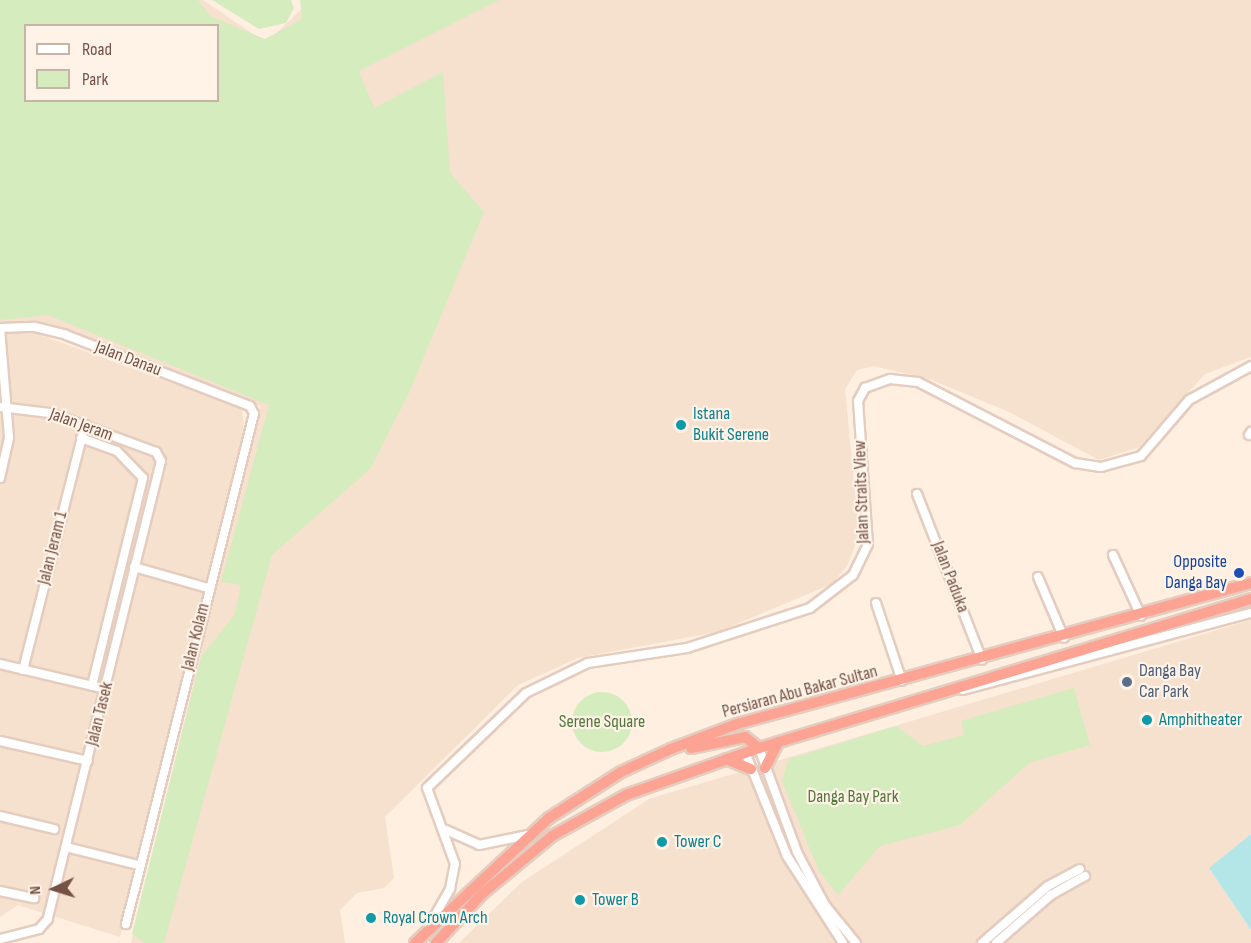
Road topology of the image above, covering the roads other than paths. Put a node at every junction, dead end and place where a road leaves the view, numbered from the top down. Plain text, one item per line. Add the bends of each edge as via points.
1 (0, 328) edge
2 (1250, 368) edge
3 (4, 406) edge
4 (253, 409) joint
5 (85, 425) junction
6 (81, 438) junction
7 (159, 456) joint
8 (0, 478) edge
9 (917, 494) dead end
10 (1113, 555) dead end
11 (134, 567) junction
12 (1038, 577) dead end
13 (1251, 583) edge
14 (208, 588) junction
15 (1251, 599) edge
16 (876, 603) dead end
17 (1251, 613) edge
18 (1141, 616) junction
19 (1064, 638) junction
20 (982, 660) junction
21 (0, 664) edge
22 (23, 670) junction
23 (902, 681) junction
24 (92, 686) junction
25 (106, 689) junction
26 (945, 693) junction
27 (829, 700) junction
28 (745, 737) junction
29 (0, 741) edge
30 (778, 742) junction
31 (759, 748) junction
32 (745, 752) junction
33 (725, 759) junction
34 (88, 761) junction
35 (645, 762) junction
36 (765, 768) junction
37 (751, 769) junction
38 (0, 816) edge
39 (54, 829) dead end
40 (445, 829) junction
41 (529, 835) junction
42 (66, 847) junction
43 (139, 865) junction
44 (0, 891) edge
45 (34, 898) dead end
46 (126, 924) dead end
47 (427, 930) junction
48 (0, 939) edge
49 (415, 943) edge
50 (436, 943) edge
51 (843, 943) edge
52 (856, 943) edge
53 (982, 943) edge
54 (996, 943) edge

1 - 3 street
1 - 4 street, Jalan Danau via 35,327 66,334
2 - 40 street, Jalan Straits View via 1189,400 1141,456 1101,467 1075,463 1008,423 918,382 890,379 865,388 858,401 868,544 844,585 826,600 779,618 687,648 588,663 526,693 431,780 427,798
3 - 5 street, Jalan Jeram via 29,406
3 - 8 street via 8,448
4 - 14 street, Jalan Kolam
5 - 6 street, Jalan Jeram 1
5 - 7 street, Jalan Jeram
6 - 22 street, Jalan Jeram 1
6 - 24 street, Jalan Tasek via 117,451 143,478
7 - 11 street, Jalan Tasek
9 - 20 street, Jalan Paduka
10 - 18 street
11 - 14 street
11 - 25 street, Jalan Tasek
12 - 19 street
13 - 18 highway, Persiaran Abu Bakar Sultan
14 - 43 street, Jalan Kolam
15 - 26 highway
16 - 23 street
17 - 26 street
18 - 19 highway, Persiaran Abu Bakar Sultan
19 - 20 highway, Persiaran Abu Bakar Sultan
20 - 23 highway, Persiaran Abu Bakar Sultan
21 - 22 street
22 - 24 street
23 - 27 highway, Persiaran Abu Bakar Sultan
24 - 25 street
25 - 34 street, Jalan Tasek
26 - 30 highway
27 - 28 highway via 760,724
27 - 35 highway, Persiaran Abu Bakar Sultan via 737,724
28 - 31 highway
28 - 32 highway
28 - 35 highway
29 - 34 street
30 - 31 highway
30 - 36 highway
31 - 32 highway
31 - 36 street
32 - 33 highway
32 - 37 street
33 - 37 highway
33 - 50 highway via 626,795 568,826 482,894
34 - 42 street, Jalan Tasek
35 - 41 highway, Persiaran Abu Bakar Sultan via 586,793
36 - 52 street via 806,870
37 - 51 street via 787,856
38 - 39 street
40 - 41 street via 479,845
40 - 47 street, Jalan Straits View via 455,874
41 - 47 highway, Persiaran Abu Bakar Sultan
42 - 43 street
42 - 48 street, Jalan Tasek via 48,919 39,929
43 - 46 street, Jalan Kolam
44 - 45 street
47 - 49 highway, Persiaran Abu Bakar Sultan
53 - 54 street via 1048,886 1082,872

